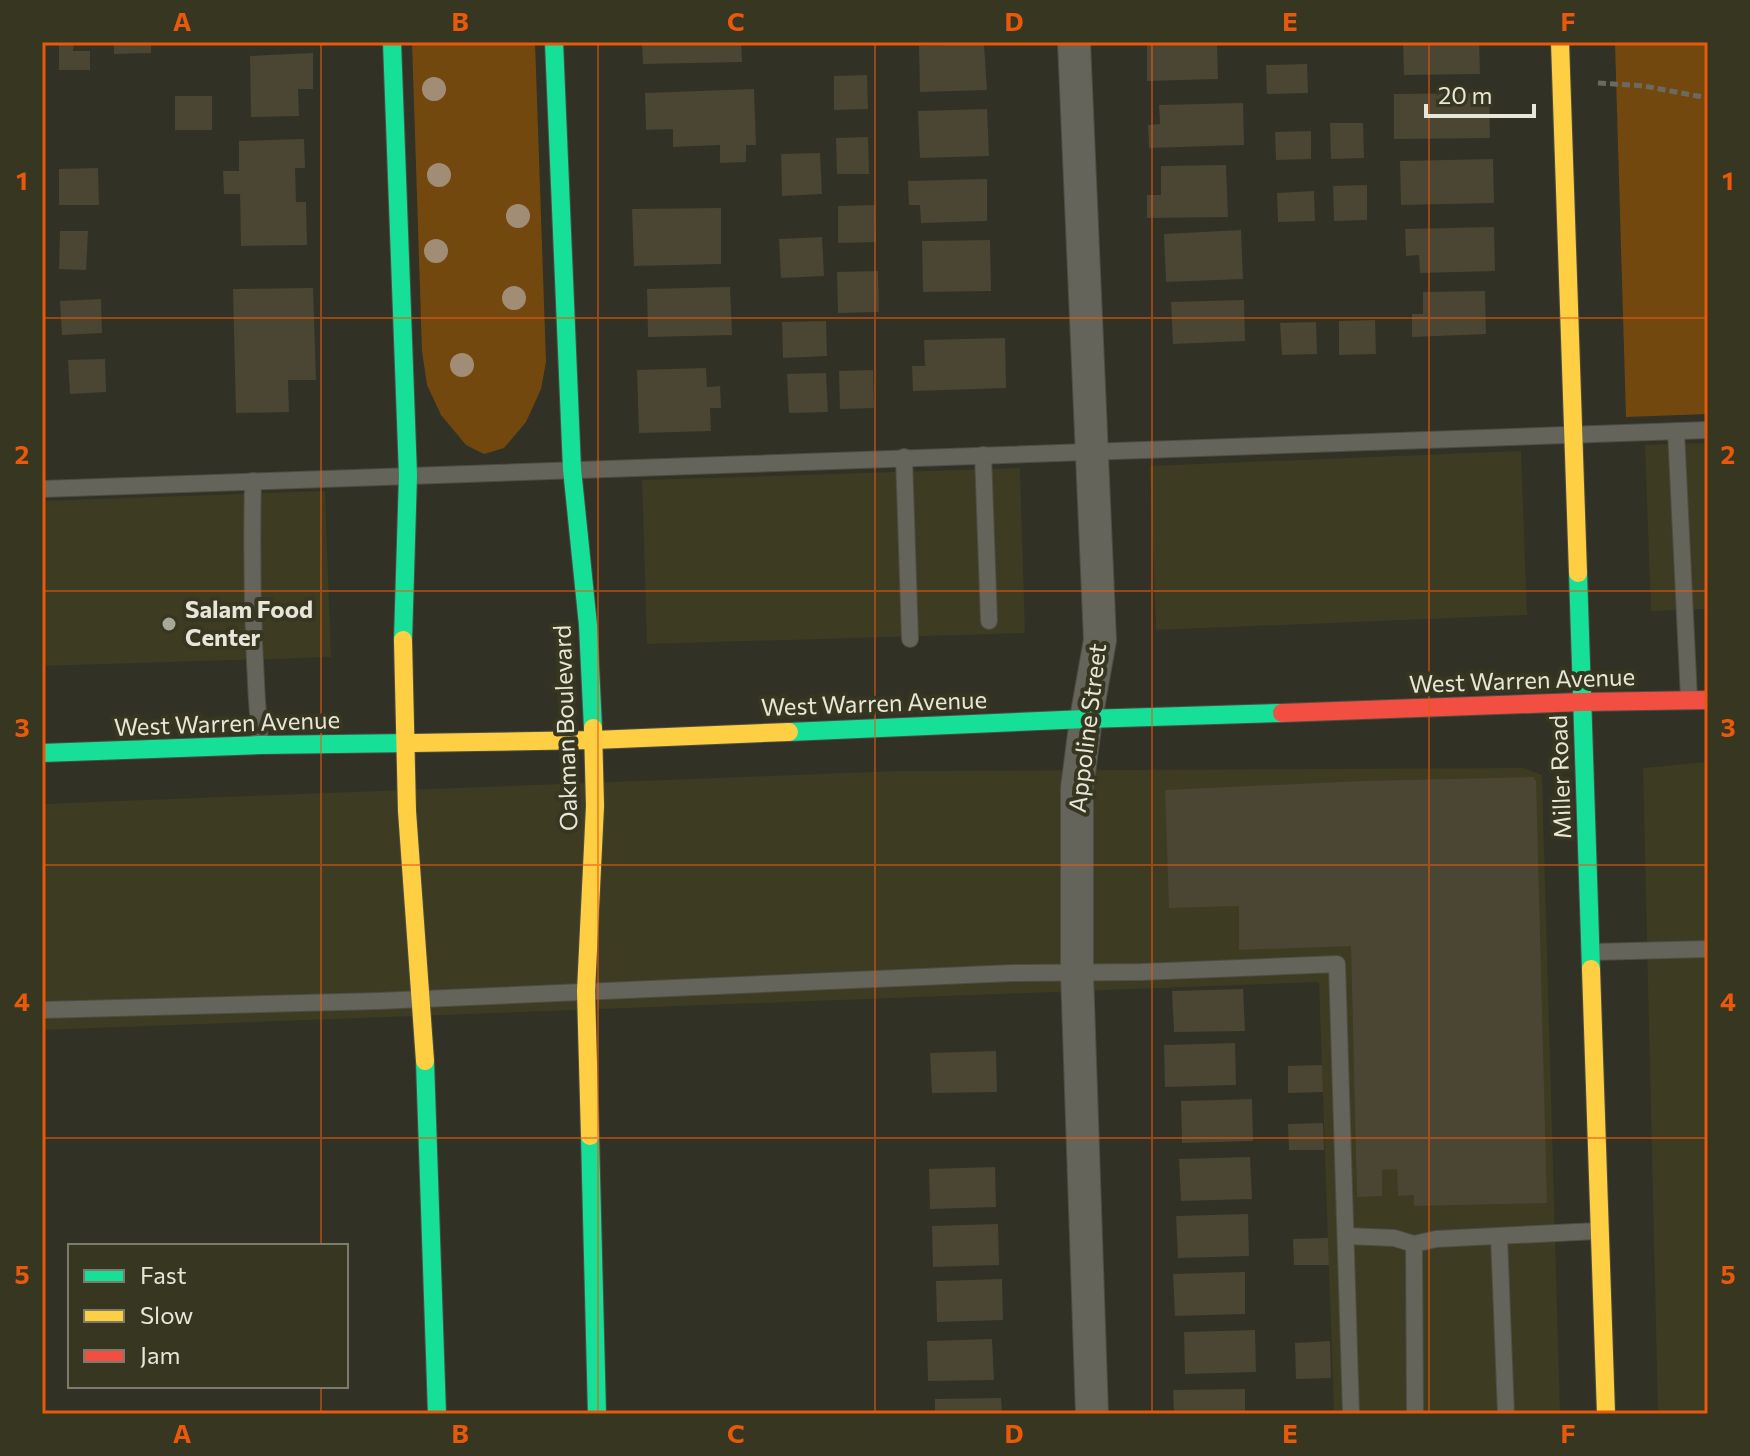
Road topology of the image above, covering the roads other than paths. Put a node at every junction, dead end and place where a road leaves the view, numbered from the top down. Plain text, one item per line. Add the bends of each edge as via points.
1 (392, 42) edge
2 (554, 42) edge
3 (1074, 42) edge
4 (1560, 42) edge
5 (1708, 430) edge
6 (1676, 431) junction
7 (1574, 434) junction
8 (1092, 451) junction
9 (983, 455) junction
10 (904, 457) junction
11 (572, 469) junction
12 (408, 475) junction
13 (253, 481) junction
14 (42, 489) edge
15 (989, 621) dead end
16 (910, 639) dead end
17 (1699, 700) edge
18 (1582, 702) junction
19 (1086, 719) junction
20 (594, 740) junction
21 (405, 744) junction
22 (260, 745) junction
23 (42, 753) edge
24 (1708, 949) edge
25 (1590, 952) junction
26 (1077, 973) junction
27 (586, 991) junction
28 (420, 998) junction
29 (42, 1010) edge
30 (1600, 1231) junction
31 (1346, 1236) junction
32 (1499, 1236) junction
33 (1414, 1244) junction
34 (437, 1414) edge
35 (597, 1414) edge
36 (1092, 1414) edge
37 (1351, 1414) edge
38 (1415, 1414) edge
39 (1506, 1414) edge
40 (1606, 1414) edge

1 - 12 street
2 - 11 street, Oakman Boulevard
3 - 8 street, Appoline Street
4 - 7 street, Miller Road
5 - 6 lane
6 - 7 lane
6 - 17 lane
7 - 8 lane
7 - 18 street, Miller Road
8 - 9 lane
8 - 19 street, Appoline Street via 1100,640
9 - 10 lane
9 - 15 lane
10 - 11 lane
10 - 16 lane
11 - 12 lane
11 - 20 street, Oakman Boulevard
12 - 13 lane
12 - 21 street
13 - 14 lane
13 - 22 lane via 251,564
17 - 18 street, West Warren Avenue
18 - 19 street, West Warren Avenue
18 - 25 street, Miller Road
19 - 20 street, West Warren Avenue
19 - 26 street, Appoline Street via 1077,788
20 - 21 street, West Warren Avenue
20 - 27 street, Oakman Boulevard
21 - 22 street, West Warren Avenue
21 - 28 street
22 - 23 street, West Warren Avenue
24 - 25 lane
25 - 30 street, Miller Road
26 - 27 lane
26 - 31 lane via 1337,964
26 - 36 street, Appoline Street
27 - 28 lane
27 - 35 street, Oakman Boulevard
28 - 29 lane
28 - 34 street
30 - 32 lane
30 - 40 street, Miller Road
31 - 33 lane
31 - 37 lane
32 - 33 lane
32 - 39 lane
33 - 38 lane

